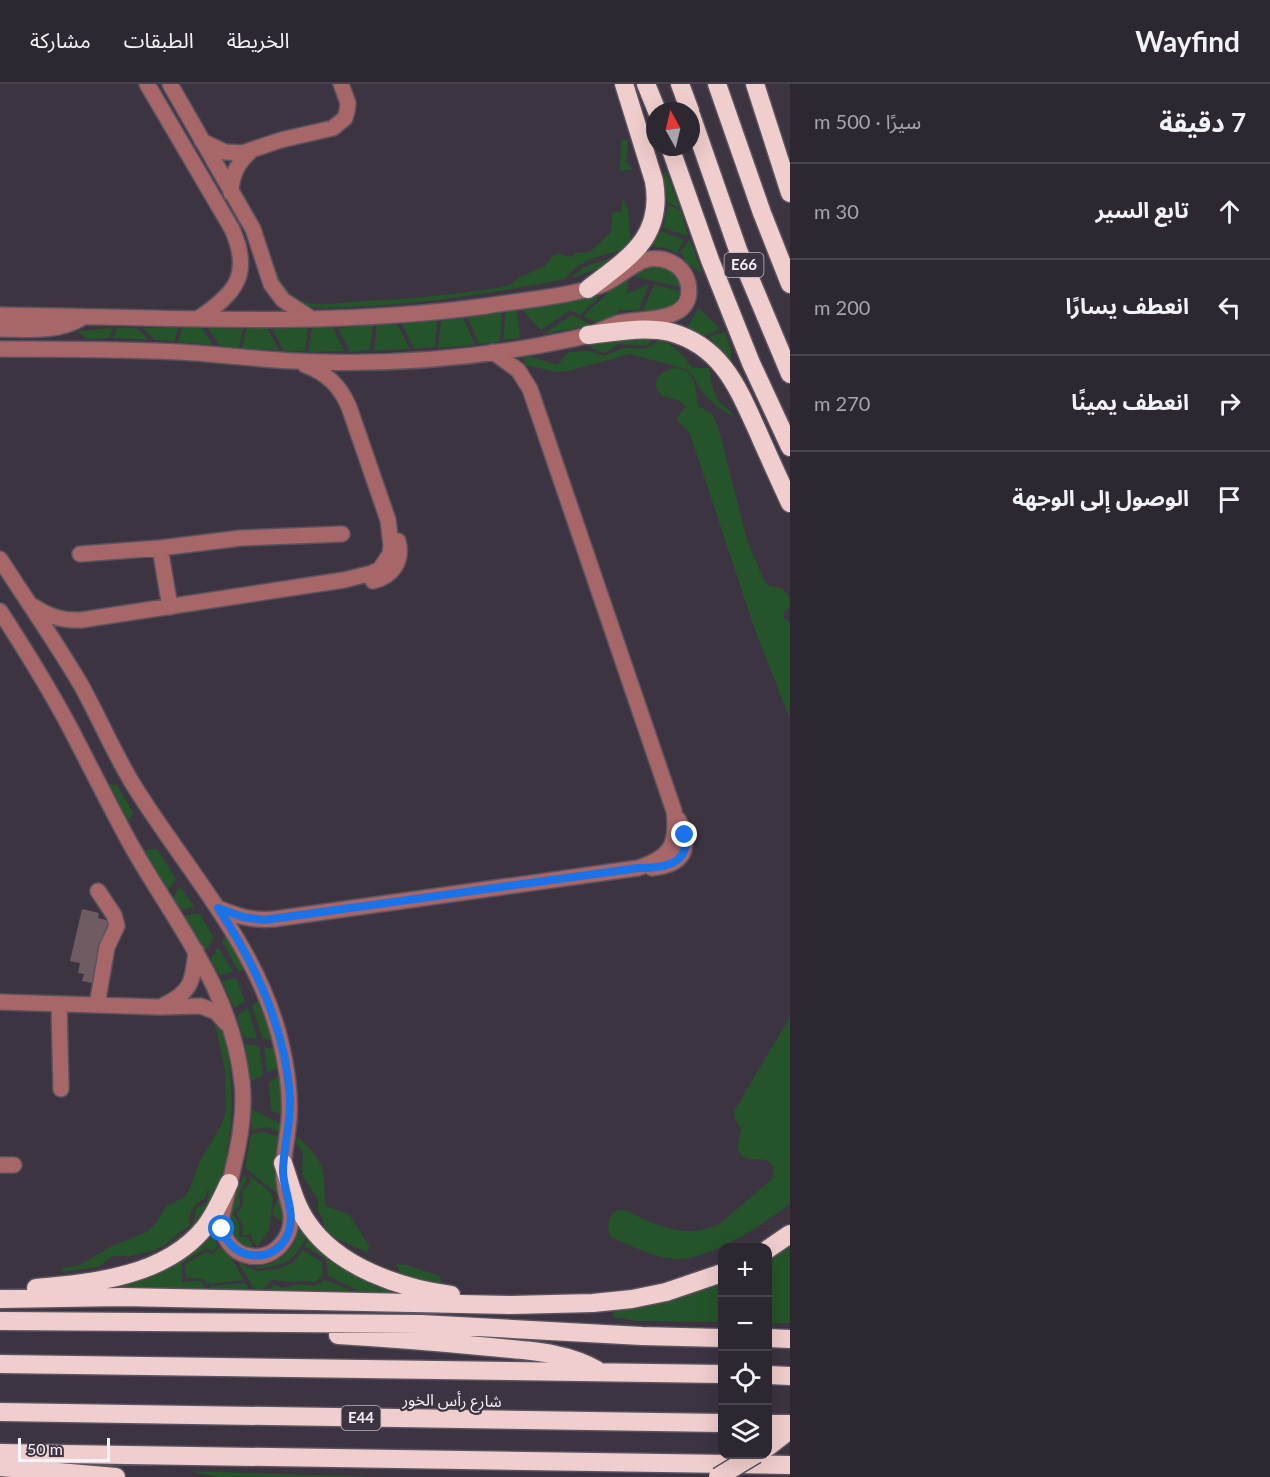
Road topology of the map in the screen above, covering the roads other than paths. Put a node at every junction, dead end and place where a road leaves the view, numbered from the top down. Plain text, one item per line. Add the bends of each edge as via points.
1 (147, 84) edge
2 (170, 84) edge
3 (340, 84) edge
4 (624, 84) edge
5 (646, 84) edge
6 (680, 84) edge
7 (717, 84) edge
8 (757, 84) edge
9 (653, 102) edge
10 (686, 102) edge
11 (700, 140) edge
12 (202, 141) junction
13 (250, 152) junction
14 (673, 156) edge
15 (790, 158) edge
16 (790, 193) edge
17 (231, 194) junction
18 (790, 284) edge
19 (588, 289) junction
20 (0, 315) edge
21 (85, 316) junction
22 (199, 318) junction
23 (312, 319) junction
24 (0, 329) edge
25 (588, 335) junction
26 (0, 349) edge
27 (493, 352) junction
28 (297, 361) junction
29 (790, 374) edge
30 (790, 447) edge
31 (790, 503) edge
32 (342, 534) dead end
33 (160, 548) junction
34 (80, 554) dead end
35 (0, 559) edge
36 (30, 604) junction
37 (170, 607) junction
38 (0, 611) edge
39 (98, 891) dead end
40 (218, 908) junction
41 (196, 951) junction
42 (0, 1002) edge
43 (58, 1004) junction
44 (97, 1005) junction
45 (160, 1007) junction
46 (231, 1030) junction
47 (60, 1089) dead end
48 (284, 1163) junction
49 (229, 1183) junction
50 (790, 1234) edge
51 (772, 1246) edge
52 (718, 1275) edge
53 (0, 1290) edge
54 (0, 1299) edge
55 (560, 1303) junction
56 (0, 1321) edge
57 (183, 1322) junction
58 (718, 1338) edge
59 (772, 1338) edge
60 (790, 1339) edge
61 (0, 1364) edge
62 (602, 1372) junction
63 (718, 1374) edge
64 (772, 1375) edge
65 (790, 1376) edge
66 (0, 1412) edge
67 (718, 1424) edge
68 (772, 1424) edge
69 (790, 1424) edge
70 (790, 1430) edge
71 (772, 1444) edge
72 (0, 1453) edge
73 (749, 1459) edge
74 (790, 1465) edge
75 (0, 1467) edge
76 (117, 1477) edge
77 (718, 1477) edge

1 - 22 street via 232,229 239,248 241,266 236,285 224,300
2 - 12 street
3 - 13 street via 348,103 345,118 333,129 281,140
4 - 19 highway via 654,180 655,213 648,234 635,252
5 - 9 highway
6 - 10 highway, E66
7 - 18 highway, E66
8 - 15 highway
8 - 16 highway
11 - 29 highway, E66 via 738,250
12 - 13 street via 225,152
12 - 17 street
13 - 17 street via 235,170
14 - 30 highway via 710,260
17 - 23 street via 253,229 274,290
19 - 23 street via 427,313
19 - 25 street via 613,280 643,261 658,258 678,266 686,277 688,291 684,303 670,316 620,323
20 - 21 street
21 - 22 street
21 - 24 street via 52,328
22 - 23 street
25 - 27 street
25 - 31 highway via 634,330 669,332 710,352 738,388
26 - 28 street via 147,350
27 - 28 street via 423,359
27 - 40 street via 518,370 530,389 674,811 676,830 671,847 658,860 638,868 274,919 255,920
28 - 37 street via 331,378 345,396 388,520 392,545 386,562 372,573 344,580
32 - 33 street via 221,539
33 - 34 street
33 - 37 street
35 - 36 street
36 - 37 street via 46,615 69,621
36 - 40 street via 81,685 135,787
38 - 41 street via 47,686 132,847
39 - 44 street via 117,926 107,947
40 - 48 street via 257,977 281,1042 290,1100
41 - 45 street via 188,989
41 - 46 street via 213,981
42 - 43 street
43 - 44 street
43 - 47 street
44 - 45 street
45 - 46 street via 209,1008
46 - 49 street via 243,1100
48 - 49 street via 291,1222 282,1245 270,1253 249,1256 227,1241 221,1223
48 - 55 highway via 300,1211 311,1228 334,1251 363,1268 436,1293
49 - 53 highway via 206,1226 187,1245 160,1261 96,1281
50 - 51 highway
52 - 55 highway via 632,1299
54 - 55 highway
56 - 57 highway
57 - 58 highway via 421,1324
57 - 62 highway via 236,1331 408,1339 556,1354
59 - 60 highway
61 - 62 highway, شارع رأس الخور
62 - 63 highway, شارع رأس الخور
64 - 65 highway
66 - 67 highway, شارع رأس الخور / E44
68 - 69 highway
70 - 71 highway
72 - 74 highway
73 - 77 highway, bridge
75 - 76 highway

